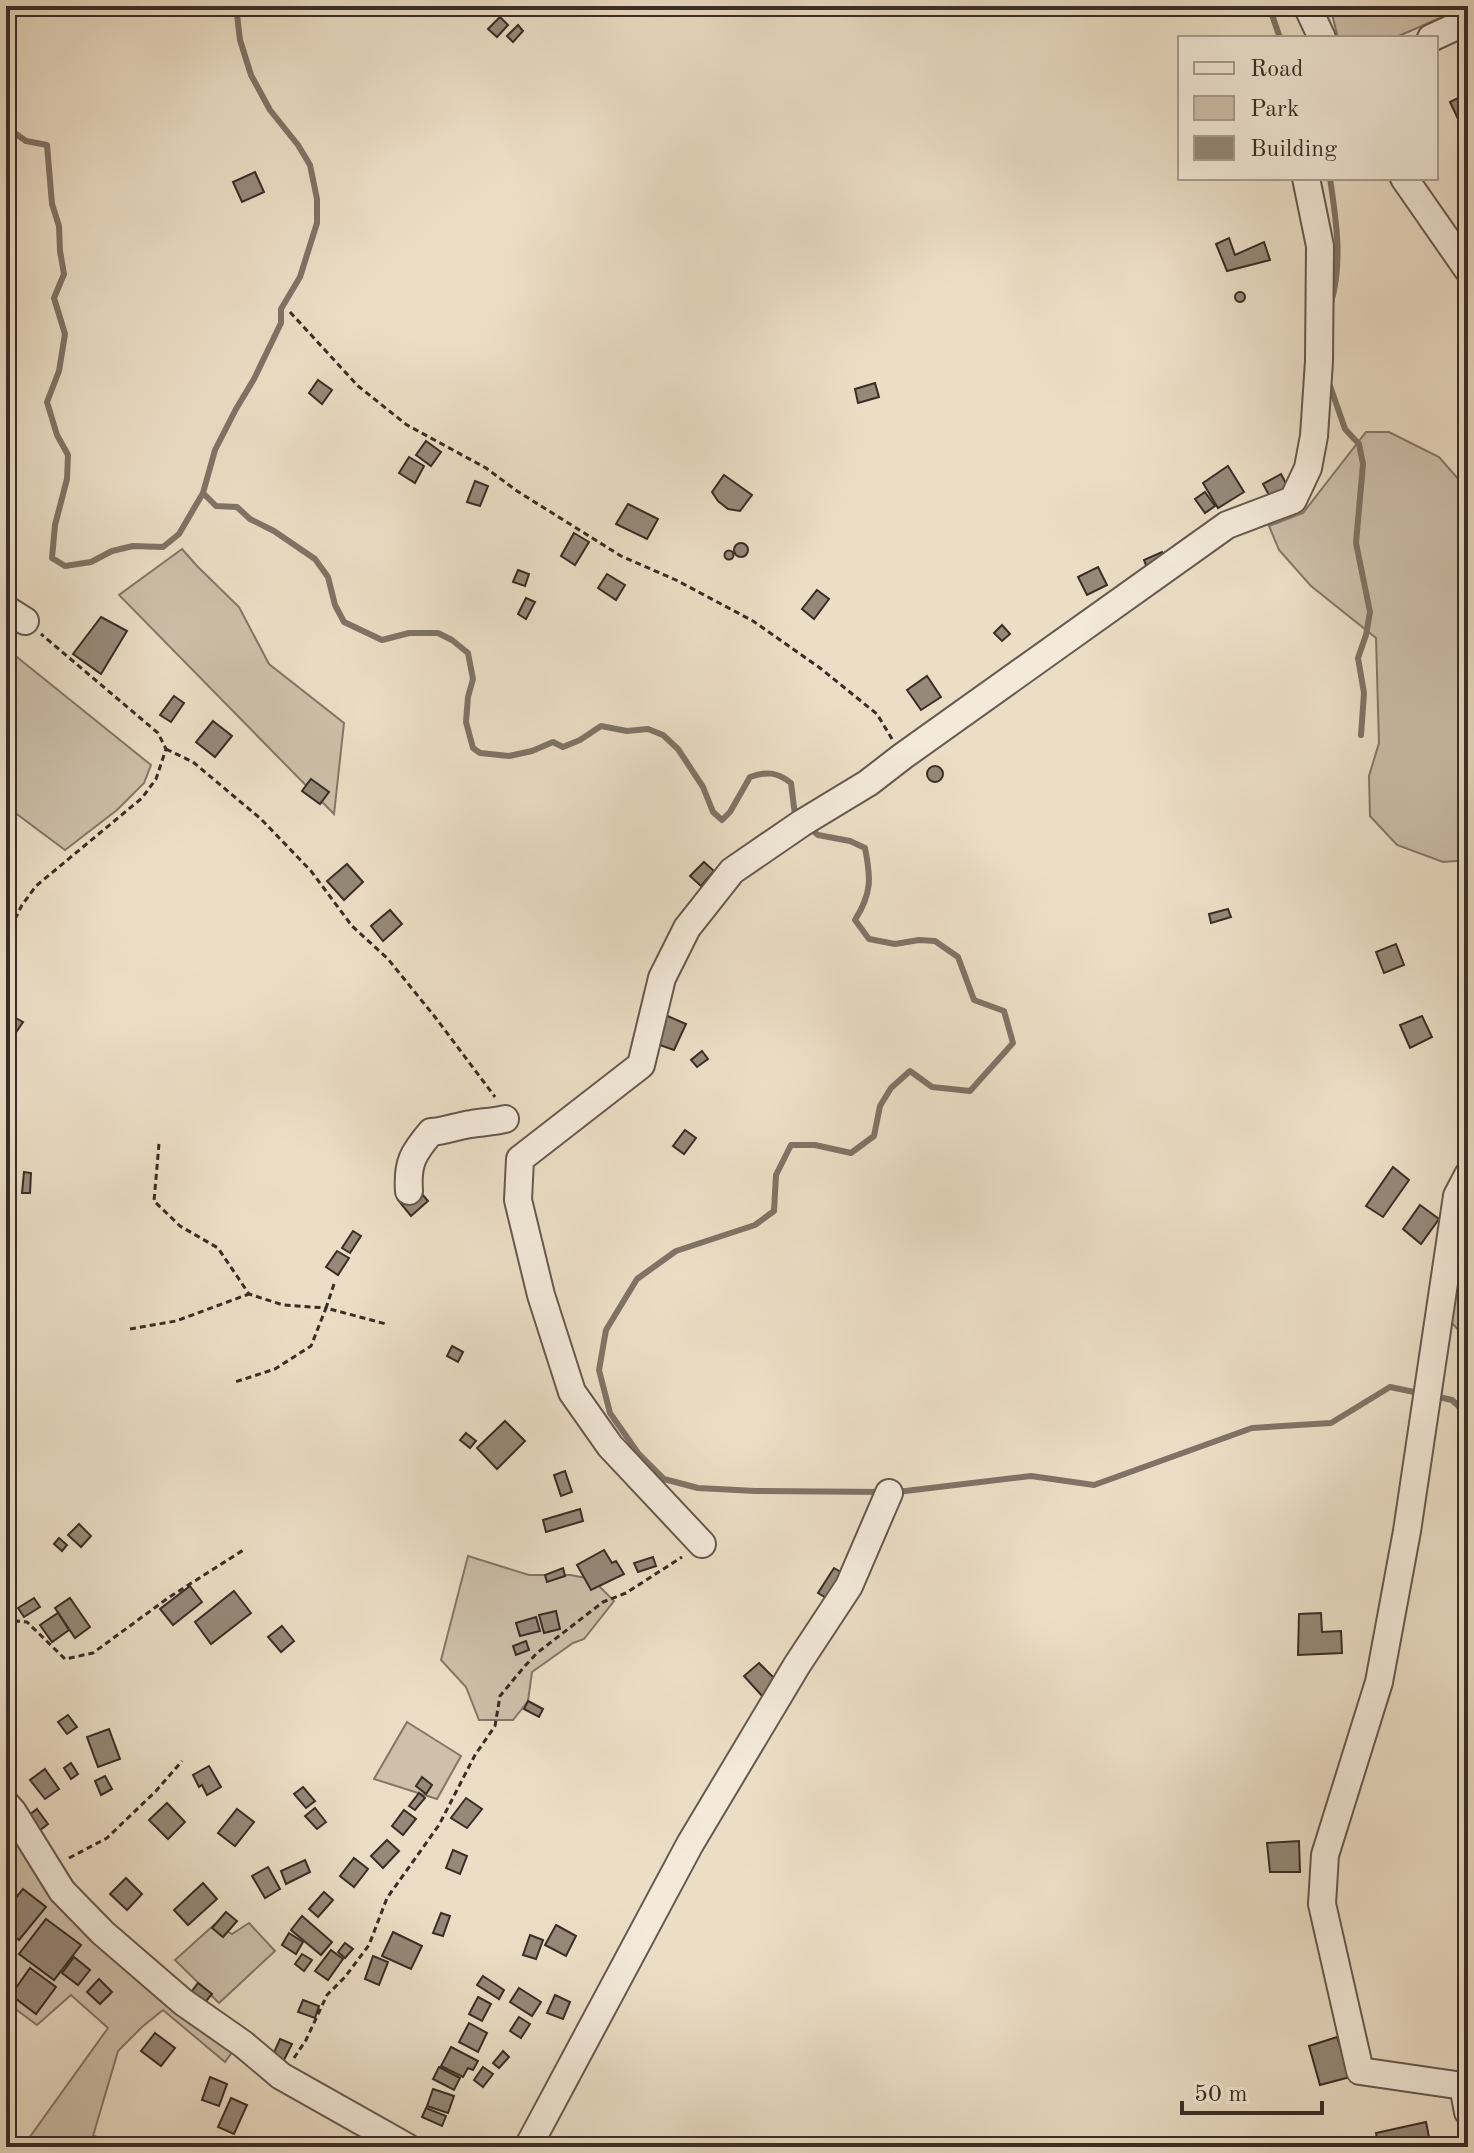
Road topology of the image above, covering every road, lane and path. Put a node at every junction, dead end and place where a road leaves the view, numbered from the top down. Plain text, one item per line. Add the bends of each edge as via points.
1 (1307, 6) edge
2 (1468, 21) edge
3 (1321, 36) edge
4 (1435, 36) edge
5 (1306, 180) edge
6 (1405, 180) edge
7 (1468, 270) edge
8 (290, 312) dead end
9 (15, 615) edge
10 (166, 749) junction
11 (903, 756) junction
12 (6, 937) edge
13 (505, 1119) joint
14 (159, 1144) dead end
15 (1468, 1175) edge
16 (409, 1191) dead end
17 (334, 1284) dead end
18 (249, 1294) junction
19 (326, 1308) junction
20 (386, 1324) dead end
21 (130, 1329) dead end
22 (235, 1382) dead end
23 (889, 1493) dead end
24 (702, 1544) joint
25 (245, 1549) dead end
26 (6, 1628) edge
27 (182, 1761) dead end
28 (6, 1804) edge
29 (48, 1870) junction
30 (281, 2076) junction
31 (1468, 2112) edge
32 (407, 2147) edge
33 (528, 2147) edge

1 - 3 street
2 - 4 street
5 - 11 street via 1320,246 1319,361 1314,436 1308,468 1293,500 1227,525
6 - 7 street
8 - 11 path via 358,386 407,425 486,468 621,556 753,621 877,714
9 - 10 path via 158,733
10 - 12 path via 156,779 142,798 36,886
10 - 13 path via 216,781 311,871 352,926 388,959 435,1017 500,1104
11 - 24 street via 732,871 687,928 662,978 641,1065 520,1159 518,1200 572,1392 610,1446
13 - 16 street via 431,1132 414,1151
14 - 18 path via 154,1201 180,1226 218,1248
15 - 31 street via 1457,1196 1379,1682 1325,1855 1322,1904 1360,2071 1463,2086
17 - 19 path
18 - 19 path via 283,1305
18 - 21 path via 176,1321
19 - 20 path
19 - 22 path via 311,1346 275,1369
23 - 33 street via 849,1586 690,1844
24 - 30 path via 603,1602 537,1653 500,1696 495,1726 439,1825 387,1898 369,1945 327,1995
25 - 26 path via 93,1653 65,1659 27,1622
27 - 29 path via 107,1838
28 - 29 street
29 - 30 street via 103,1933
30 - 32 street

